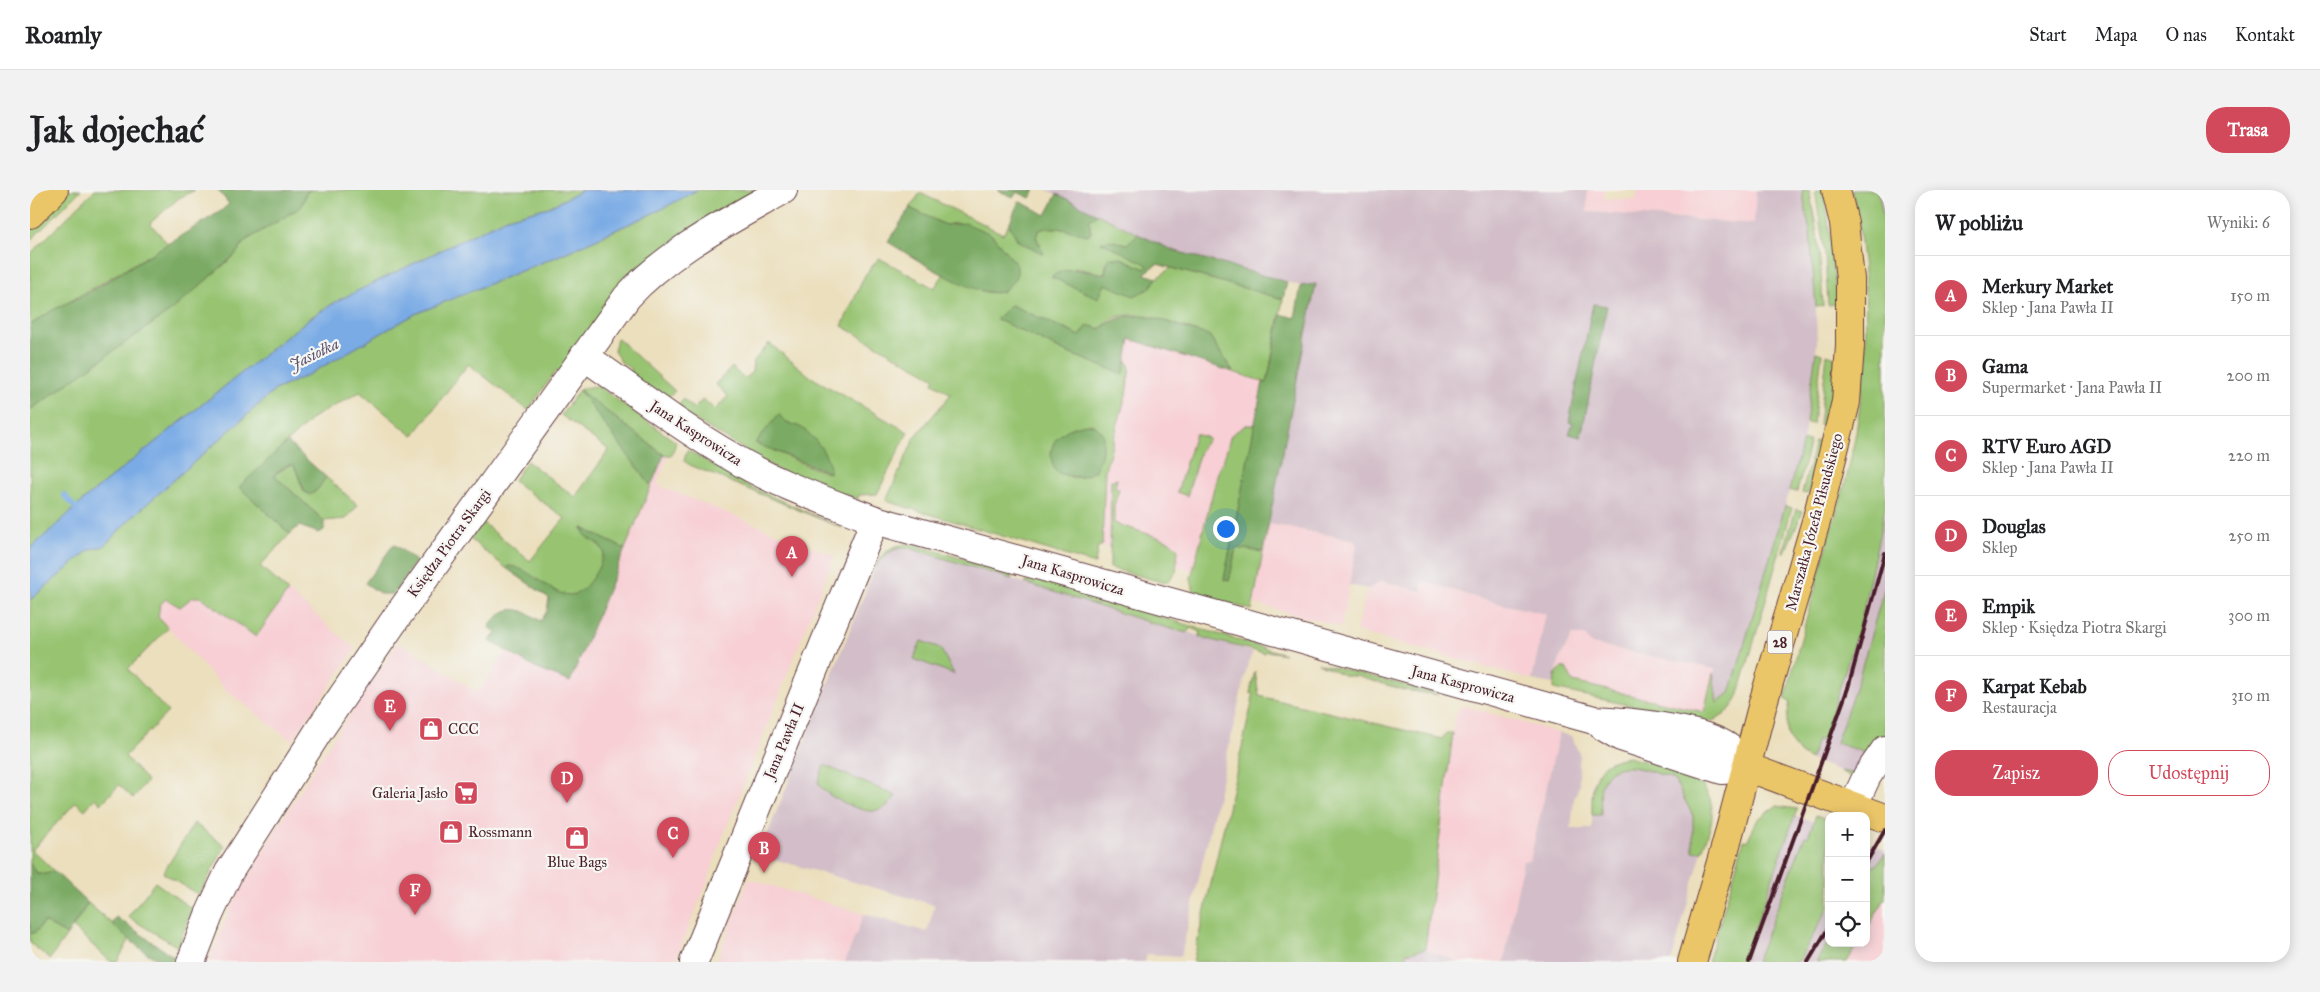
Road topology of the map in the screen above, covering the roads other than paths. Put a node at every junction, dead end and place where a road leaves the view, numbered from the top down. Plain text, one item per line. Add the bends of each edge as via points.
1 (54, 190) edge
2 (783, 190) edge
3 (1836, 190) edge
4 (30, 214) edge
5 (584, 356) junction
6 (875, 520) junction
7 (1885, 750) edge
8 (1747, 767) junction
9 (1853, 806) junction
10 (1885, 818) edge
11 (191, 962) edge
12 (694, 962) edge
13 (1692, 962) edge

1 - 4 main road
2 - 5 street, Księdza Piotra Skargi via 672,257 650,274 627,297
3 - 8 main road, Marszałka Józefa Piłsudskiego / 28 via 1844,223 1850,279 1846,402
5 - 6 street, Jana Kasprowicza via 692,433 733,458 769,477
5 - 11 street, Księdza Piotra Skargi via 320,729 229,872 208,915
6 - 8 street, Jana Kasprowicza via 1594,720 1621,737 1722,770
6 - 12 street, Jana Pawła II
7 - 9 street
8 - 9 main road, Jana Kasprowicza
8 - 13 main road, Marszałka Józefa Piłsudskiego / 28
9 - 10 main road, Jana Kasprowicza

